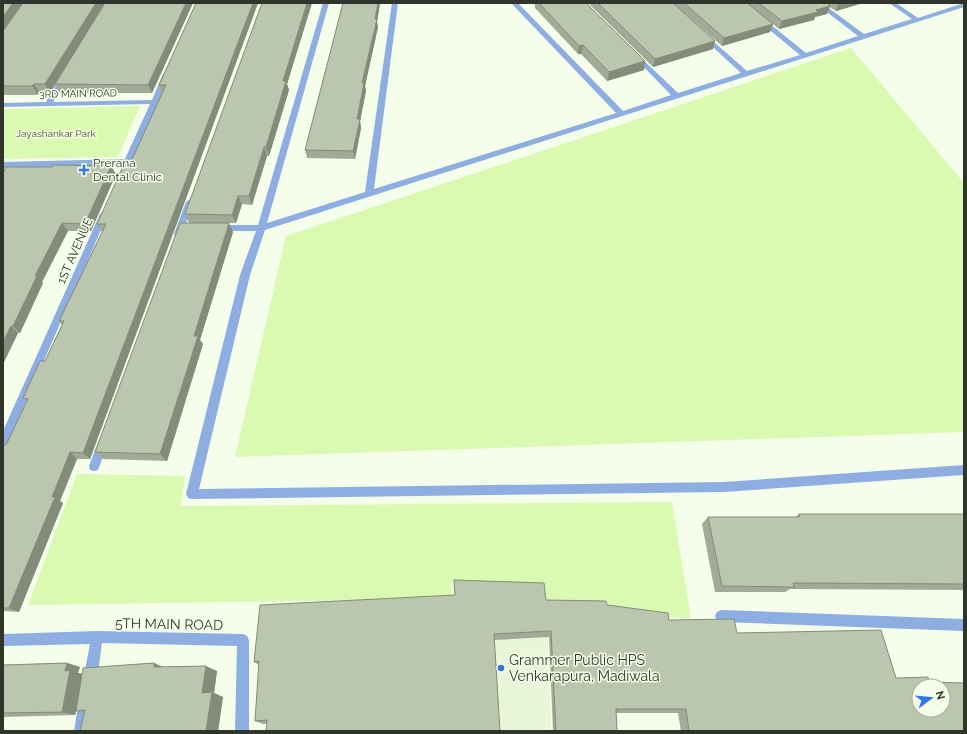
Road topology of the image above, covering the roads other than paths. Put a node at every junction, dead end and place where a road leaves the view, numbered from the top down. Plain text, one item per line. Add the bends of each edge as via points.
1 (326, 3) edge
2 (395, 3) edge
3 (514, 3) edge
4 (740, 3) edge
5 (818, 3) edge
6 (892, 3) edge
7 (964, 5) edge
8 (917, 20) junction
9 (701, 33) edge
10 (863, 37) junction
11 (632, 52) edge
12 (805, 55) junction
13 (170, 66) edge
14 (68, 70) edge
15 (746, 74) junction
16 (676, 96) junction
17 (154, 102) junction
18 (48, 104) junction
19 (3, 105) edge
20 (622, 114) junction
21 (128, 162) junction
22 (13, 164) junction
23 (3, 165) edge
24 (6, 176) edge
25 (118, 184) edge
26 (195, 190) edge
27 (369, 194) junction
28 (108, 205) edge
29 (210, 228) edge
30 (261, 228) junction
31 (176, 242) edge
32 (105, 436) edge
33 (3, 443) edge
34 (94, 466) edge
35 (964, 470) edge
36 (721, 616) dead end
37 (964, 625) edge
38 (97, 637) junction
39 (3, 640) edge
40 (81, 731) edge
41 (242, 731) edge

1 - 30 street
2 - 27 street
3 - 20 street
4 - 12 street
5 - 10 street
6 - 8 street
7 - 8 street
8 - 10 street
9 - 15 street
10 - 12 street
11 - 16 street
12 - 15 street
13 - 17 street
14 - 18 street
15 - 16 street
16 - 20 street
17 - 18 street, 3RD MAIN ROAD
17 - 21 street
18 - 19 street, 3RD MAIN ROAD
20 - 27 street
21 - 22 street
21 - 25 street
22 - 23 street
22 - 24 street
26 - 31 street via 185,227
27 - 30 street
28 - 33 street, 1ST AVENUE
29 - 30 street
30 - 35 street via 245,275 192,494 724,487
32 - 34 street
36 - 37 street
38 - 39 street, 5TH MAIN ROAD
38 - 40 street
38 - 41 street, 5TH MAIN ROAD via 243,640

